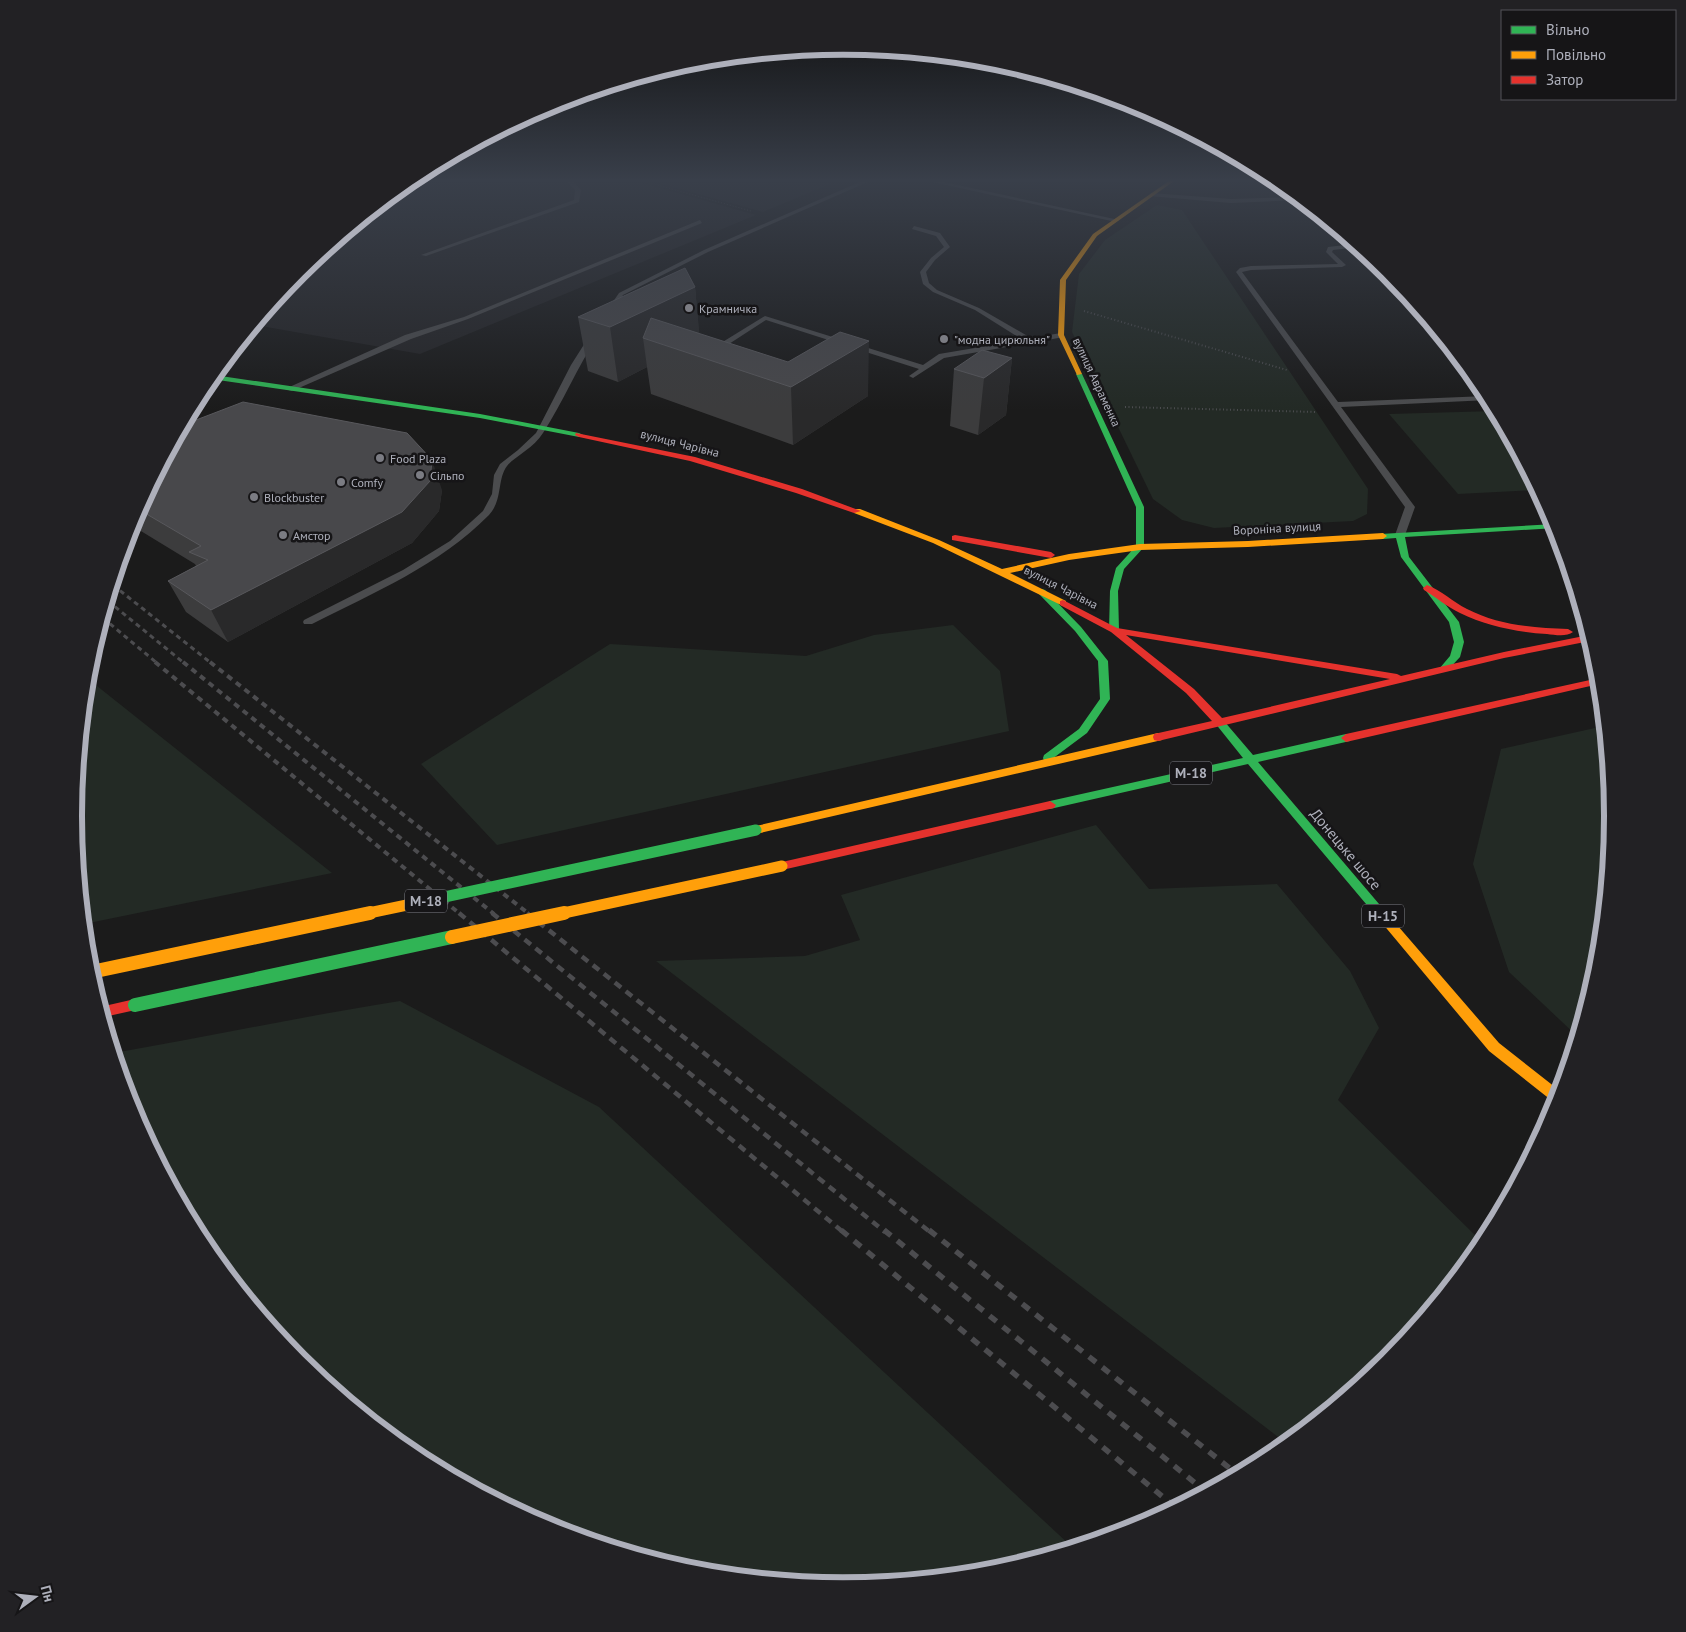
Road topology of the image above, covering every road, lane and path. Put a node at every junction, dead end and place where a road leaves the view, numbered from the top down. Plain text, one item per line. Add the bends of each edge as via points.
1 (614, 257) edge
2 (694, 257) edge
3 (935, 257) edge
4 (1079, 257) edge
5 (1335, 257) edge
6 (1081, 310) dead end
7 (606, 318) edge
8 (595, 333) dead end
9 (1061, 335) junction
10 (1029, 340) junction
11 (857, 347) junction
12 (850, 352) edge
13 (702, 358) edge
14 (924, 368) junction
15 (913, 376) dead end
16 (1315, 378) junction
17 (220, 379) edge
18 (290, 388) junction
19 (1479, 399) edge
20 (1125, 407) dead end
21 (1337, 408) junction
22 (543, 427) junction
23 (895, 524) junction
24 (1547, 526) edge
25 (1400, 534) junction
26 (1140, 547) junction
27 (1070, 557) junction
28 (1002, 572) junction
29 (1427, 588) junction
30 (1042, 592) junction
31 (308, 622) dead end
32 (1114, 630) junction
33 (1581, 632) edge
34 (1583, 640) edge
35 (1444, 669) junction
36 (1408, 678) junction
37 (1591, 683) edge
38 (1220, 723) junction
39 (1250, 759) junction
40 (1041, 763) junction
41 (99, 971) edge
42 (108, 1011) edge
43 (1552, 1093) edge

1 - 18 lane via 466,318 408,337
2 - 7 lane via 621,294
3 - 10 lane via 923,272 926,284
4 - 9 main road, вулиця Авраменка via 1063,280
5 - 16 lane via 1343,265 1251,268 1239,272
6 - 16 path
8 - 22 lane
9 - 10 lane
9 - 26 main road, вулиця Авраменка via 1140,507
10 - 14 lane via 942,356
11 - 12 lane
11 - 13 lane via 765,318
11 - 14 lane
14 - 15 lane
16 - 21 lane
17 - 18 main road, вулиця Чарівна
18 - 22 main road, вулиця Чарівна
19 - 21 lane
20 - 21 path
21 - 25 lane via 1410,508
22 - 23 main road, вулиця Чарівна via 692,459
22 - 31 lane via 522,452 504,464 487,512 453,543 406,572
23 - 27 main road via 975,543
23 - 28 main road, вулиця Чарівна
24 - 25 main road, Вороніна вулиця
25 - 26 main road, Вороніна вулиця
25 - 29 main road via 1405,556
26 - 27 main road, Вороніна вулиця
26 - 32 main road via 1120,568 1114,591
27 - 28 main road, Вороніна вулиця
28 - 30 main road, вулиця Чарівна
29 - 33 main road via 1464,611 1512,627
29 - 35 main road via 1454,622 1459,642 1455,657
30 - 32 main road, вулиця Чарівна
30 - 40 main road via 1078,629 1102,661 1105,699 1083,731
32 - 36 main road
32 - 38 main road, Донецьке шосе via 1190,691
34 - 35 main road, М-18
35 - 36 main road, М-18
36 - 38 main road, М-18
37 - 39 main road, М-18
38 - 39 main road, Донецьке шосе / Н-15
38 - 40 main road, М-18
39 - 42 main road, М-18, bridge via 782,866
39 - 43 main road, Донецьке шосе / Н-15 via 1494,1047
40 - 41 main road, М-18, bridge via 756,830

